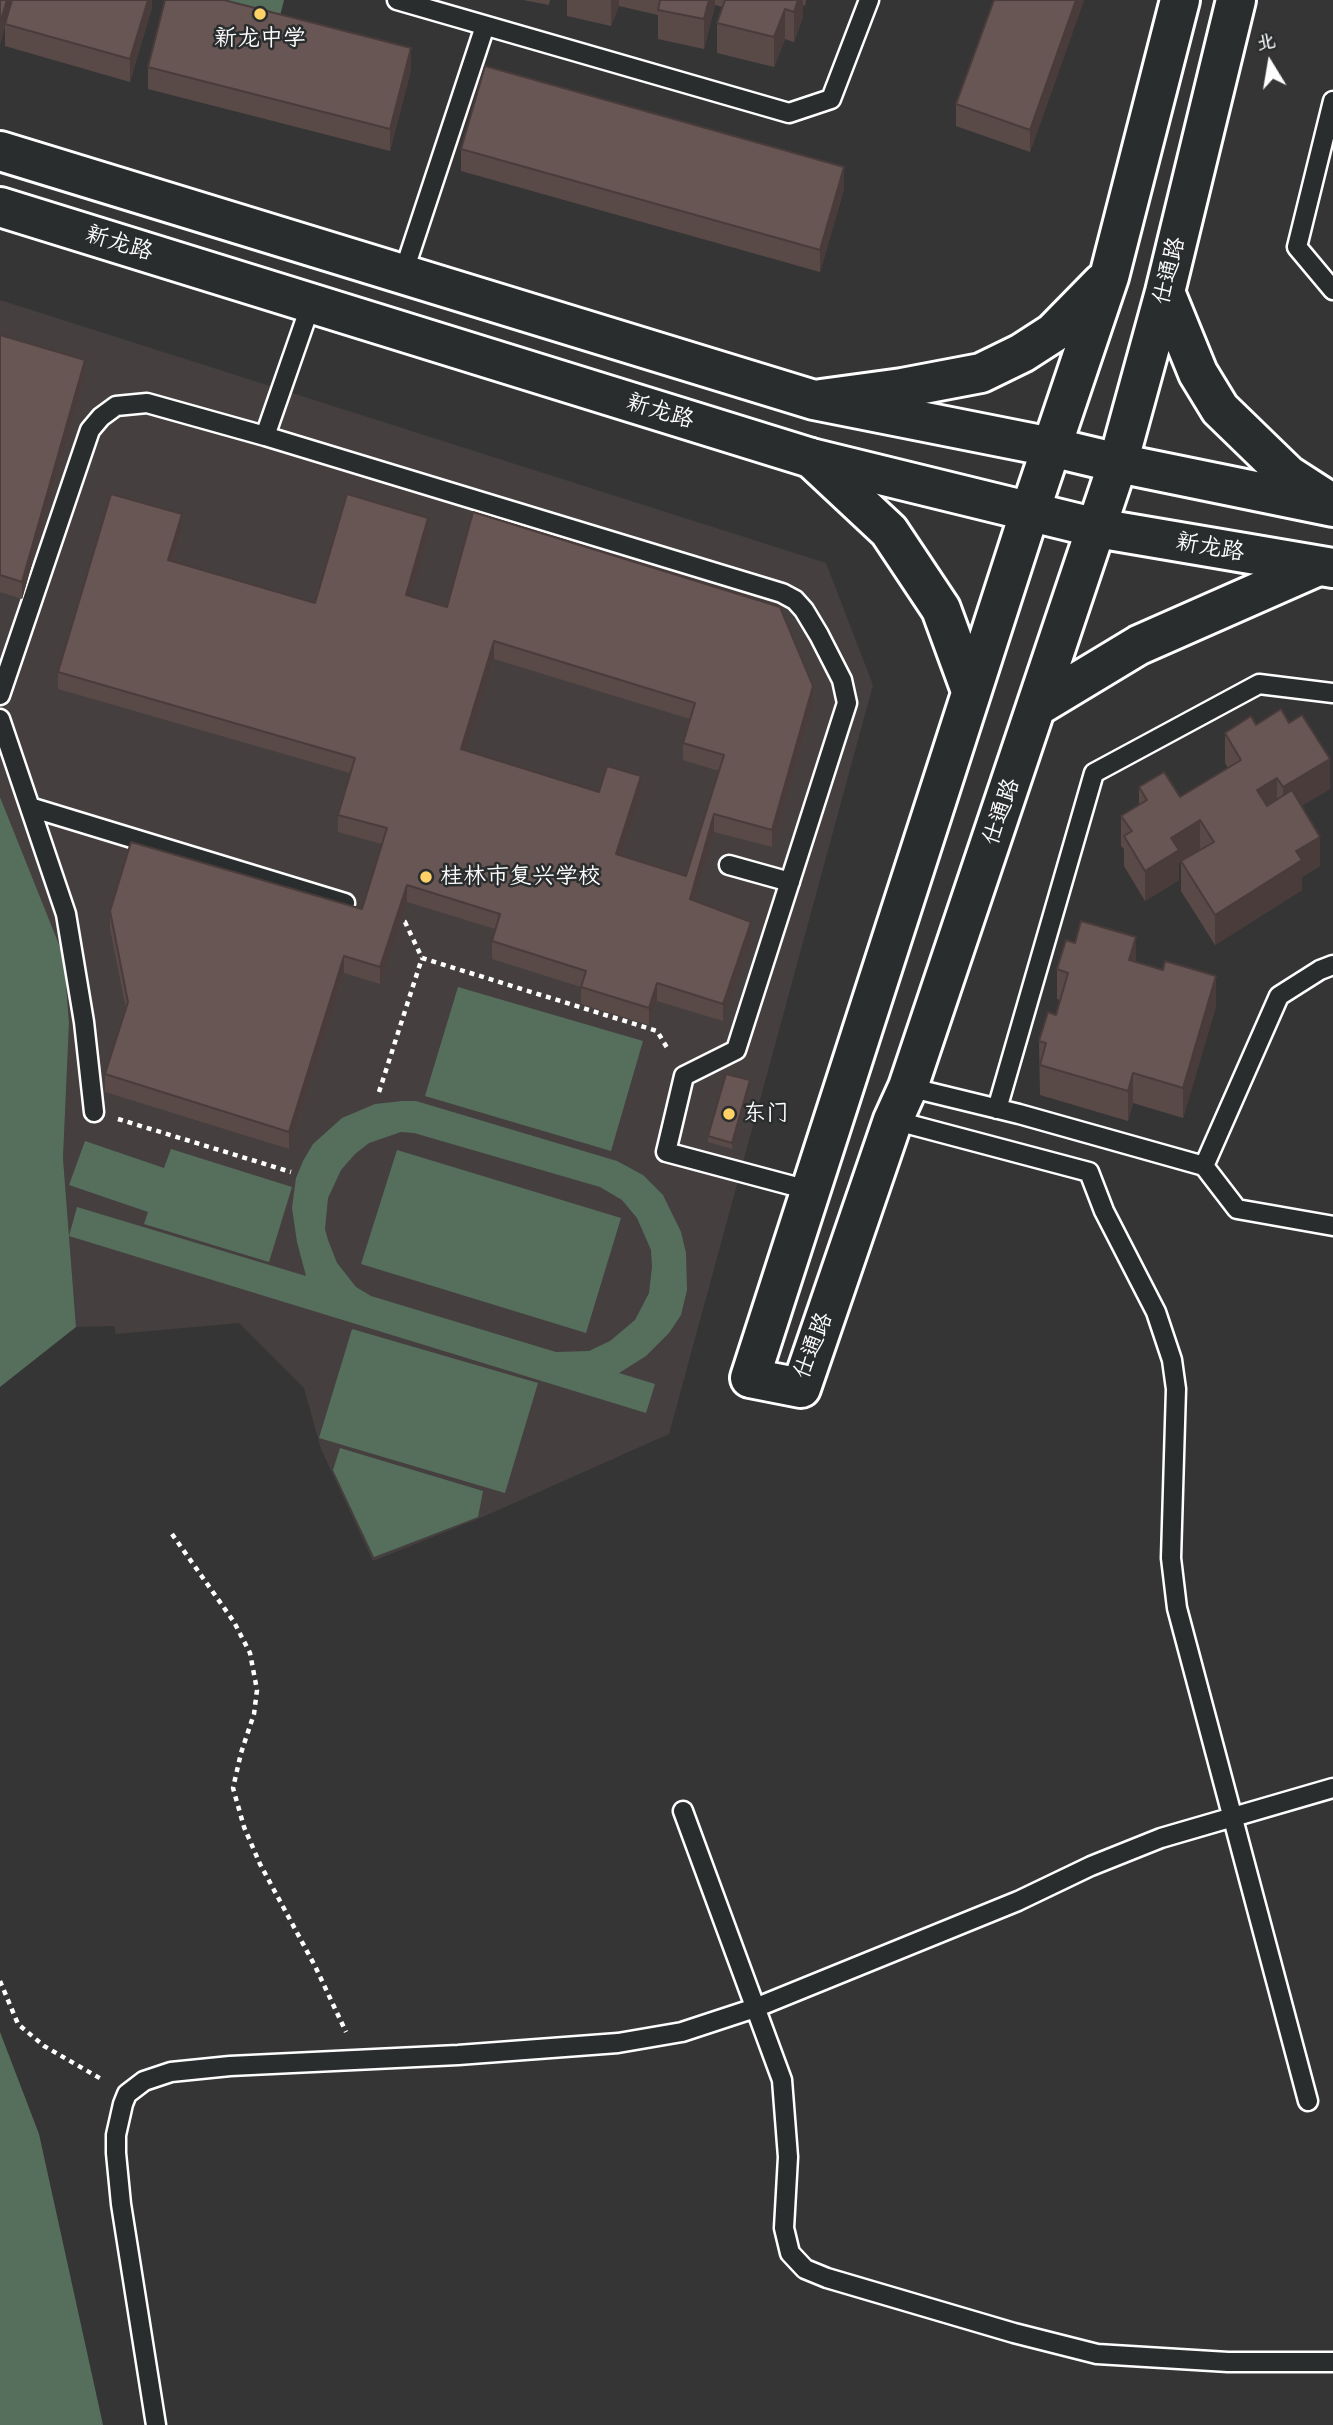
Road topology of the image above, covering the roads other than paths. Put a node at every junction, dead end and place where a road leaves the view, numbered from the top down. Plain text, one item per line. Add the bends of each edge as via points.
1 (397, 0) edge
2 (869, 0) edge
3 (1180, 0) edge
4 (1236, 0) edge
5 (485, 26) junction
6 (1333, 101) edge
7 (0, 151) edge
8 (0, 207) edge
9 (403, 274) junction
10 (1109, 277) junction
11 (1333, 290) edge
12 (1165, 292) junction
13 (311, 304) junction
14 (814, 400) junction
15 (265, 436) junction
16 (1051, 447) junction
17 (811, 458) junction
18 (1118, 463) junction
19 (1333, 506) edge
20 (1030, 511) junction
21 (1097, 528) junction
22 (1325, 567) edge
23 (971, 691) junction
24 (1333, 694) edge
25 (0, 695) edge
26 (1038, 706) junction
27 (0, 719) edge
28 (30, 807) junction
29 (729, 865) dead end
30 (790, 882) junction
31 (345, 903) edge
32 (1333, 965) edge
33 (900, 1104) junction
34 (997, 1109) junction
35 (94, 1112) road end
36 (1205, 1166) junction
37 (812, 1191) junction
38 (1333, 1226) edge
39 (1333, 1788) edge
40 (683, 1811) dead end
41 (1232, 1817) junction
42 (755, 2008) junction
43 (1308, 2101) dead end
44 (1333, 2362) edge
45 (156, 2425) edge

1 - 5 lane
2 - 5 lane via 831,99 789,113
3 - 10 street, 仕通路
4 - 12 street, 仕通路
5 - 9 lane
6 - 11 lane via 1297,247
7 - 9 street
8 - 13 street, 新龙路
9 - 14 street
10 - 14 street via 1053,333 981,373
10 - 16 street, 仕通路
12 - 18 street, 仕通路
12 - 19 street via 1198,373 1220,409 1288,475
13 - 15 lane
13 - 17 street, 新龙路
14 - 16 street
15 - 25 lane via 147,403 116,406 101,416 90,430
15 - 30 lane via 795,600 833,660 848,703
16 - 18 street
16 - 20 street, 仕通路
17 - 20 street, 新龙路
17 - 23 street via 889,531 941,609
18 - 19 street
18 - 21 street, 仕通路
20 - 21 street, 新龙路
20 - 23 street, 仕通路
21 - 22 street, 新龙路
21 - 26 street, 仕通路
22 - 26 street via 1139,646
23 - 37 street, 仕通路
24 - 34 lane via 1259,684 1094,774
26 - 33 street, 仕通路
27 - 28 lane
28 - 31 lane
28 - 35 lane via 66,914
29 - 30 lane
30 - 37 lane via 736,1050 684,1076 666,1152
32 - 36 lane via 1279,996
33 - 34 lane
33 - 37 street, 仕通路 via 801,1388 750,1378
33 - 41 lane via 1089,1172 1156,1311 1176,1389 1171,1559 1177,1608
34 - 36 lane
36 - 38 lane via 1237,1209
39 - 41 lane
40 - 42 lane
41 - 42 lane via 1161,1838
41 - 43 lane
42 - 44 lane via 782,2080 788,2157 784,2228 790,2253 805,2269 1097,2354 1228,2362
42 - 45 lane via 682,2032 618,2043 171,2072 144,2081 127,2094 119,2117 116,2153

